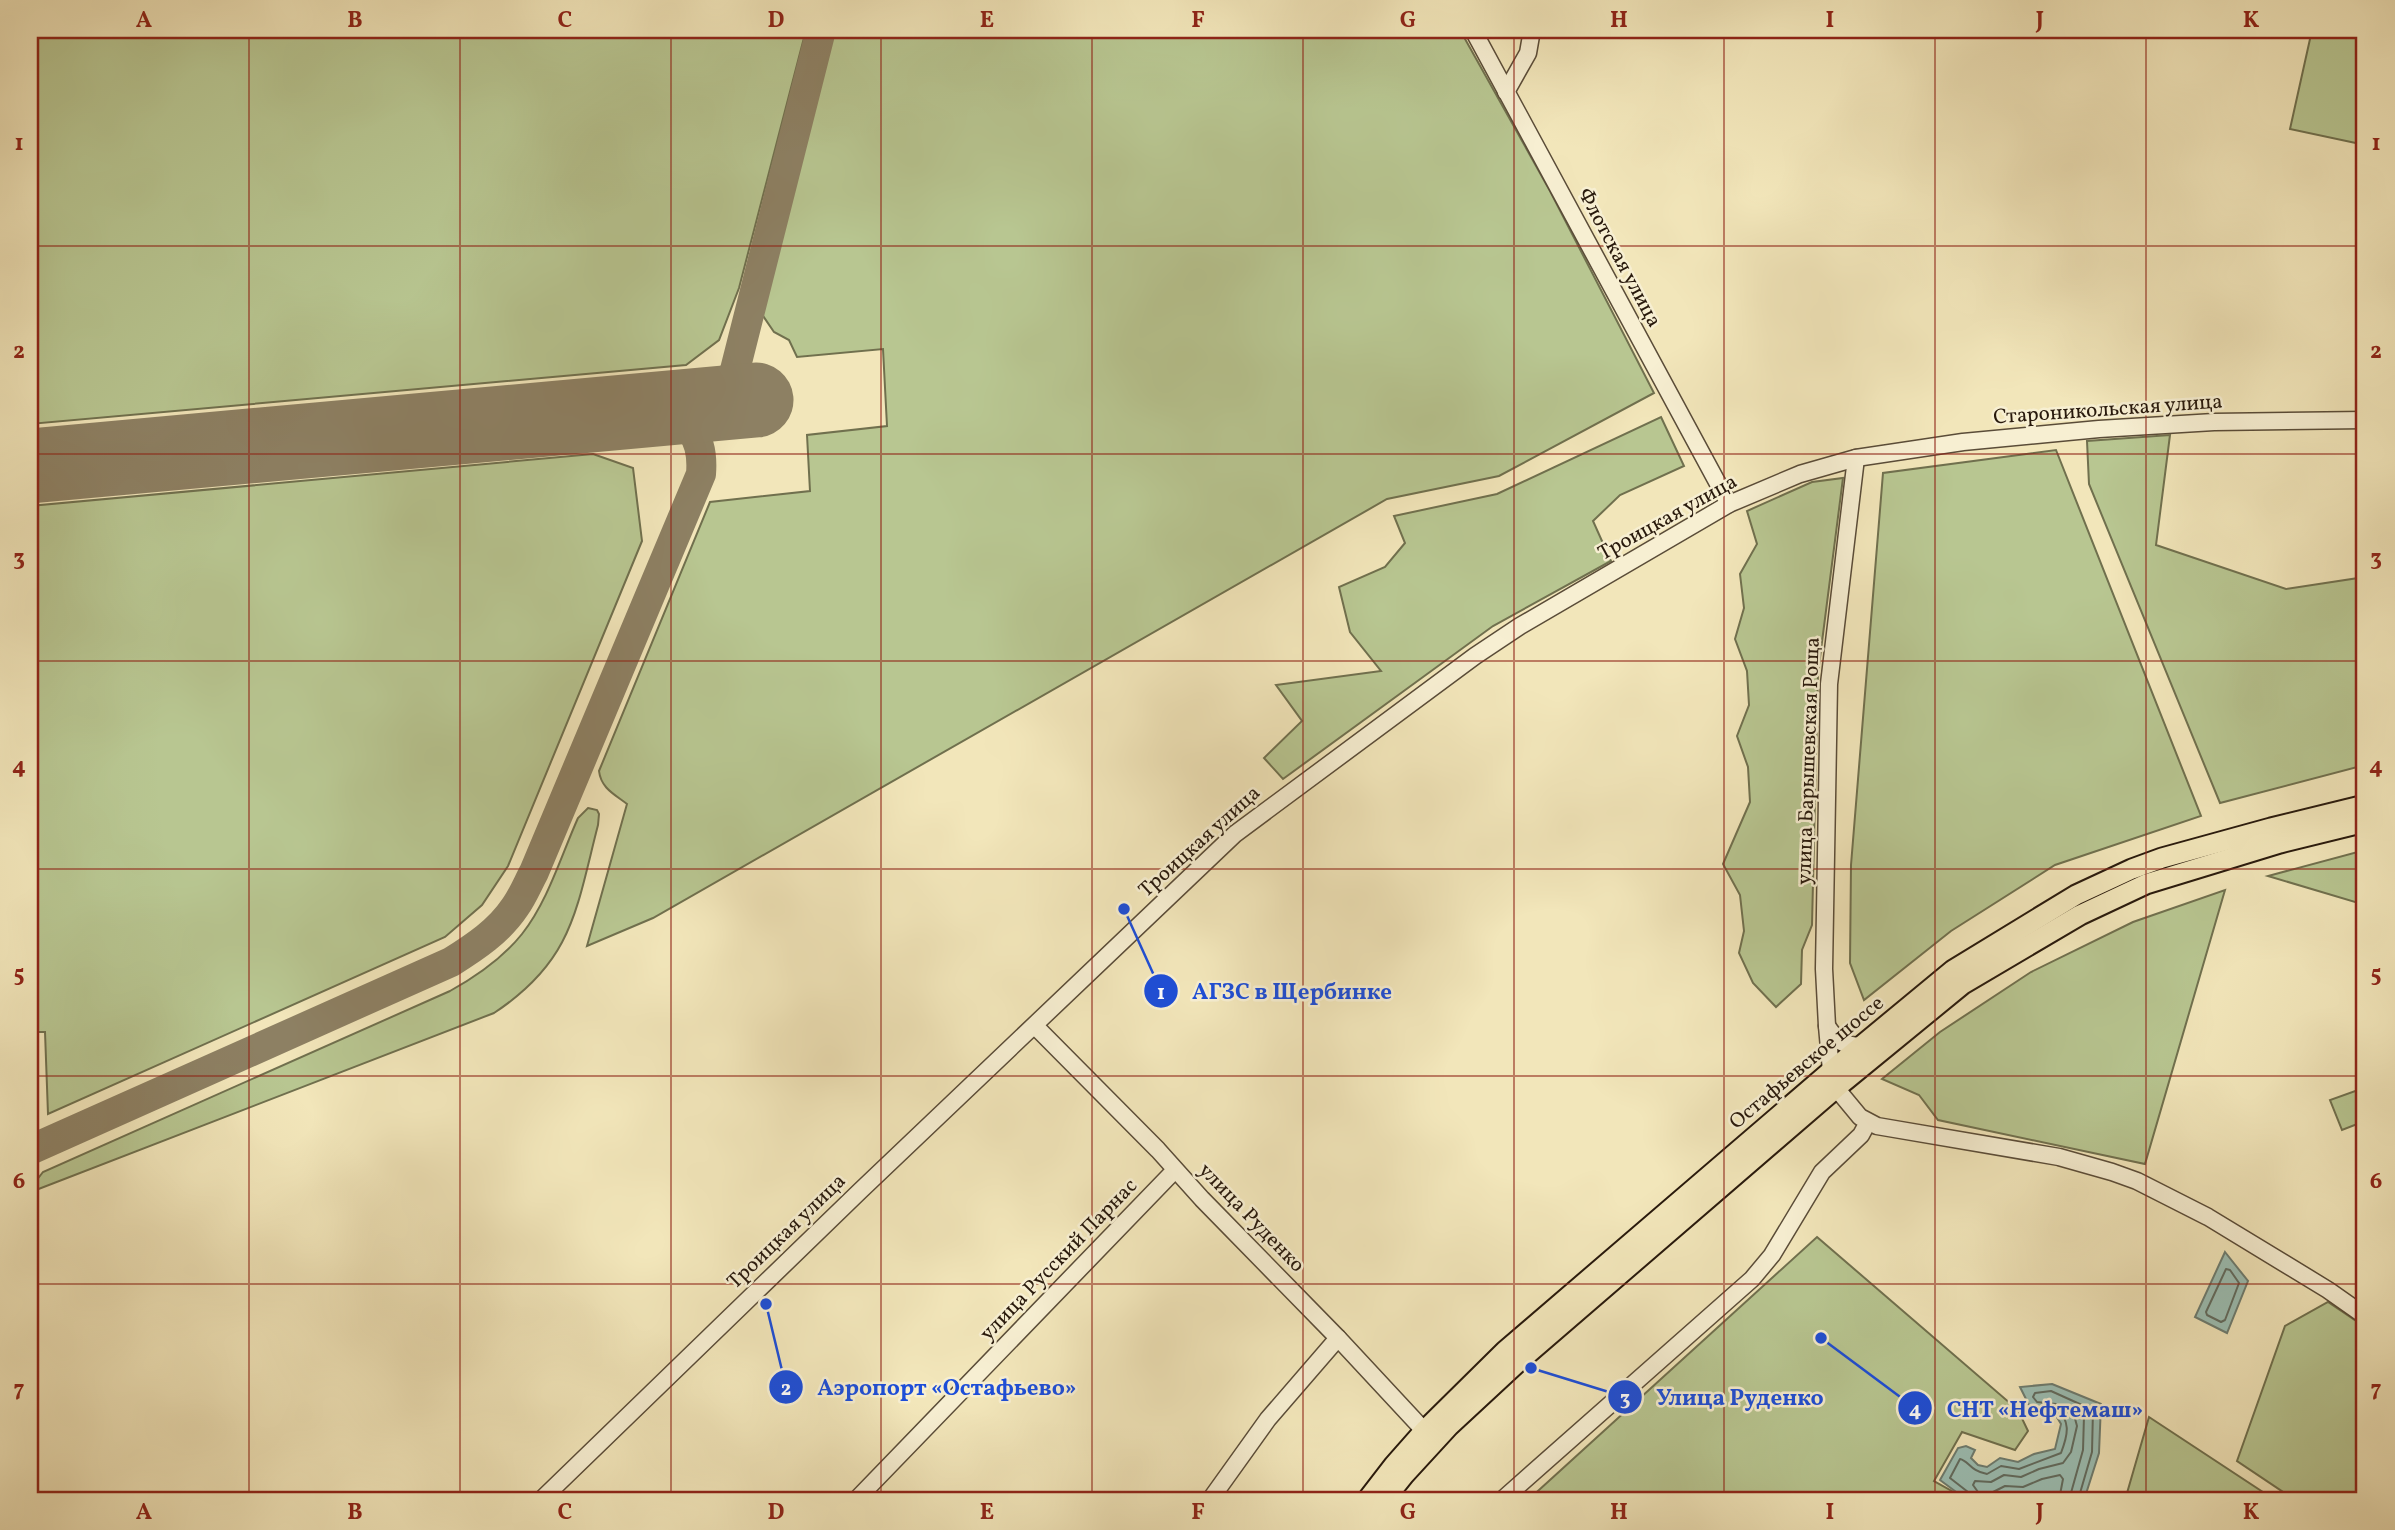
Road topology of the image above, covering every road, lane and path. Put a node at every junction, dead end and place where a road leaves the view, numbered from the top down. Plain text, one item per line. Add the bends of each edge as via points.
1 (1473, 30) edge
2 (1532, 30) edge
3 (1506, 92) junction
4 (2365, 419) edge
5 (1856, 458) junction
6 (1729, 505) junction
7 (2365, 805) edge
8 (2365, 822) edge
9 (1827, 1026) junction
10 (1035, 1027) junction
11 (1861, 1046) junction
12 (1833, 1080) junction
13 (1868, 1122) junction
14 (1175, 1170) junction
15 (2365, 1316) edge
16 (1338, 1338) junction
17 (1429, 1436) junction
18 (541, 1500) edge
19 (856, 1500) edge
20 (1210, 1500) edge
21 (1367, 1500) edge
22 (1384, 1500) edge
23 (1502, 1500) edge

1 - 3 street, Флотская улица
2 - 3 street via 1528,53
3 - 6 street, Флотская улица
4 - 5 street, Староникольская улица via 2099,429
5 - 6 street, Троицкая улица via 1800,474
5 - 9 street, улица Барышевская Роща via 1829,684 1824,936
6 - 10 street, Троицкая улица via 1486,648 1273,804 1194,871
7 - 11 main road, Остафьевское шоссе via 2162,858 2076,895 1953,970
8 - 12 main road, Остафьевское шоссе via 2146,884 2080,915 1963,984
9 - 11 street via 1837,1040
9 - 12 street, улица Барышевская Роща
10 - 14 street, улица Руденко
10 - 18 street, Троицкая улица
11 - 12 main road, Остафьевское шоссе
12 - 13 street
12 - 17 main road, Остафьевское шоссе via 1505,1351
13 - 15 street via 2059,1157 2137,1181 2208,1217
13 - 23 street via 1861,1135 1822,1172 1772,1255 1752,1279
14 - 16 street, улица Руденко
14 - 19 street, улица Русский Парнас
16 - 17 street, улица Руденко
16 - 20 street via 1268,1419
17 - 21 main road, Остафьевское шоссе via 1394,1465
17 - 22 main road, Остафьевское шоссе

